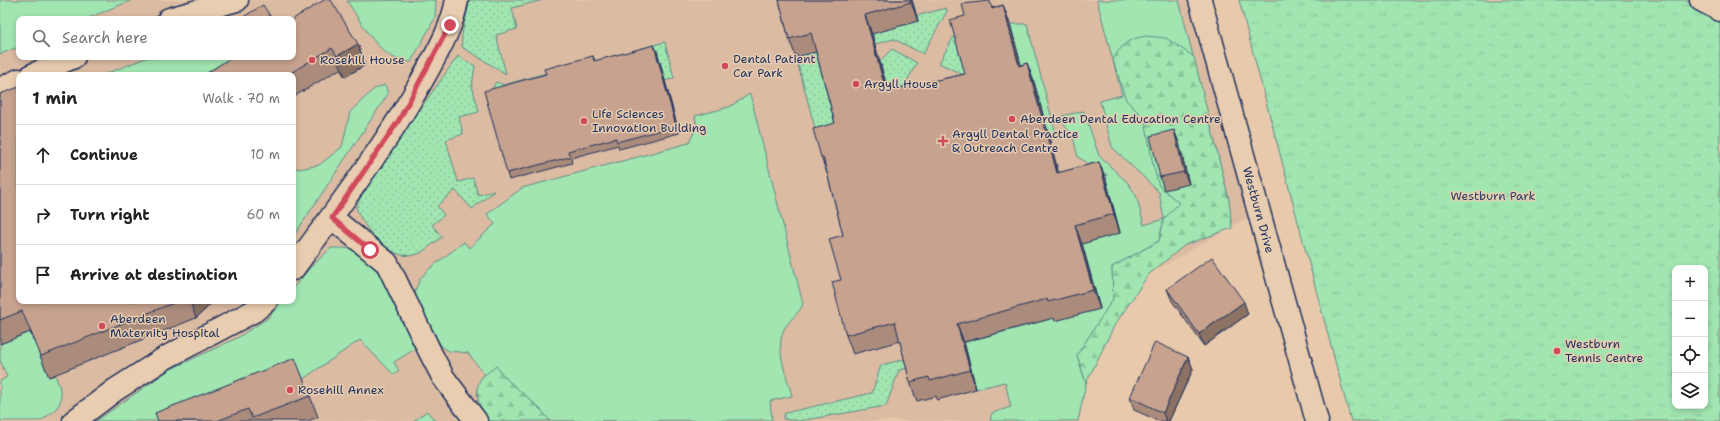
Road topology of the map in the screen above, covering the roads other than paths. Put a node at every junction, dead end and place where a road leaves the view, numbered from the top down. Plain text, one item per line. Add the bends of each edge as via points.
1 (237, 0) edge
2 (457, 0) edge
3 (1200, 0) edge
4 (1701, 0) edge
5 (1720, 10) edge
6 (180, 16) edge
7 (67, 60) edge
8 (39, 72) edge
9 (16, 81) edge
10 (0, 88) edge
11 (332, 218) junction
12 (296, 266) edge
13 (262, 304) edge
14 (74, 421) edge
15 (476, 421) edge
16 (1317, 421) edge

1 - 6 street
2 - 11 street via 450,25 418,88
3 - 16 street, Westburn Drive
4 - 5 street
7 - 8 street
9 - 10 street
11 - 12 street
11 - 15 street via 387,263 430,354
13 - 14 street via 241,318 140,373

